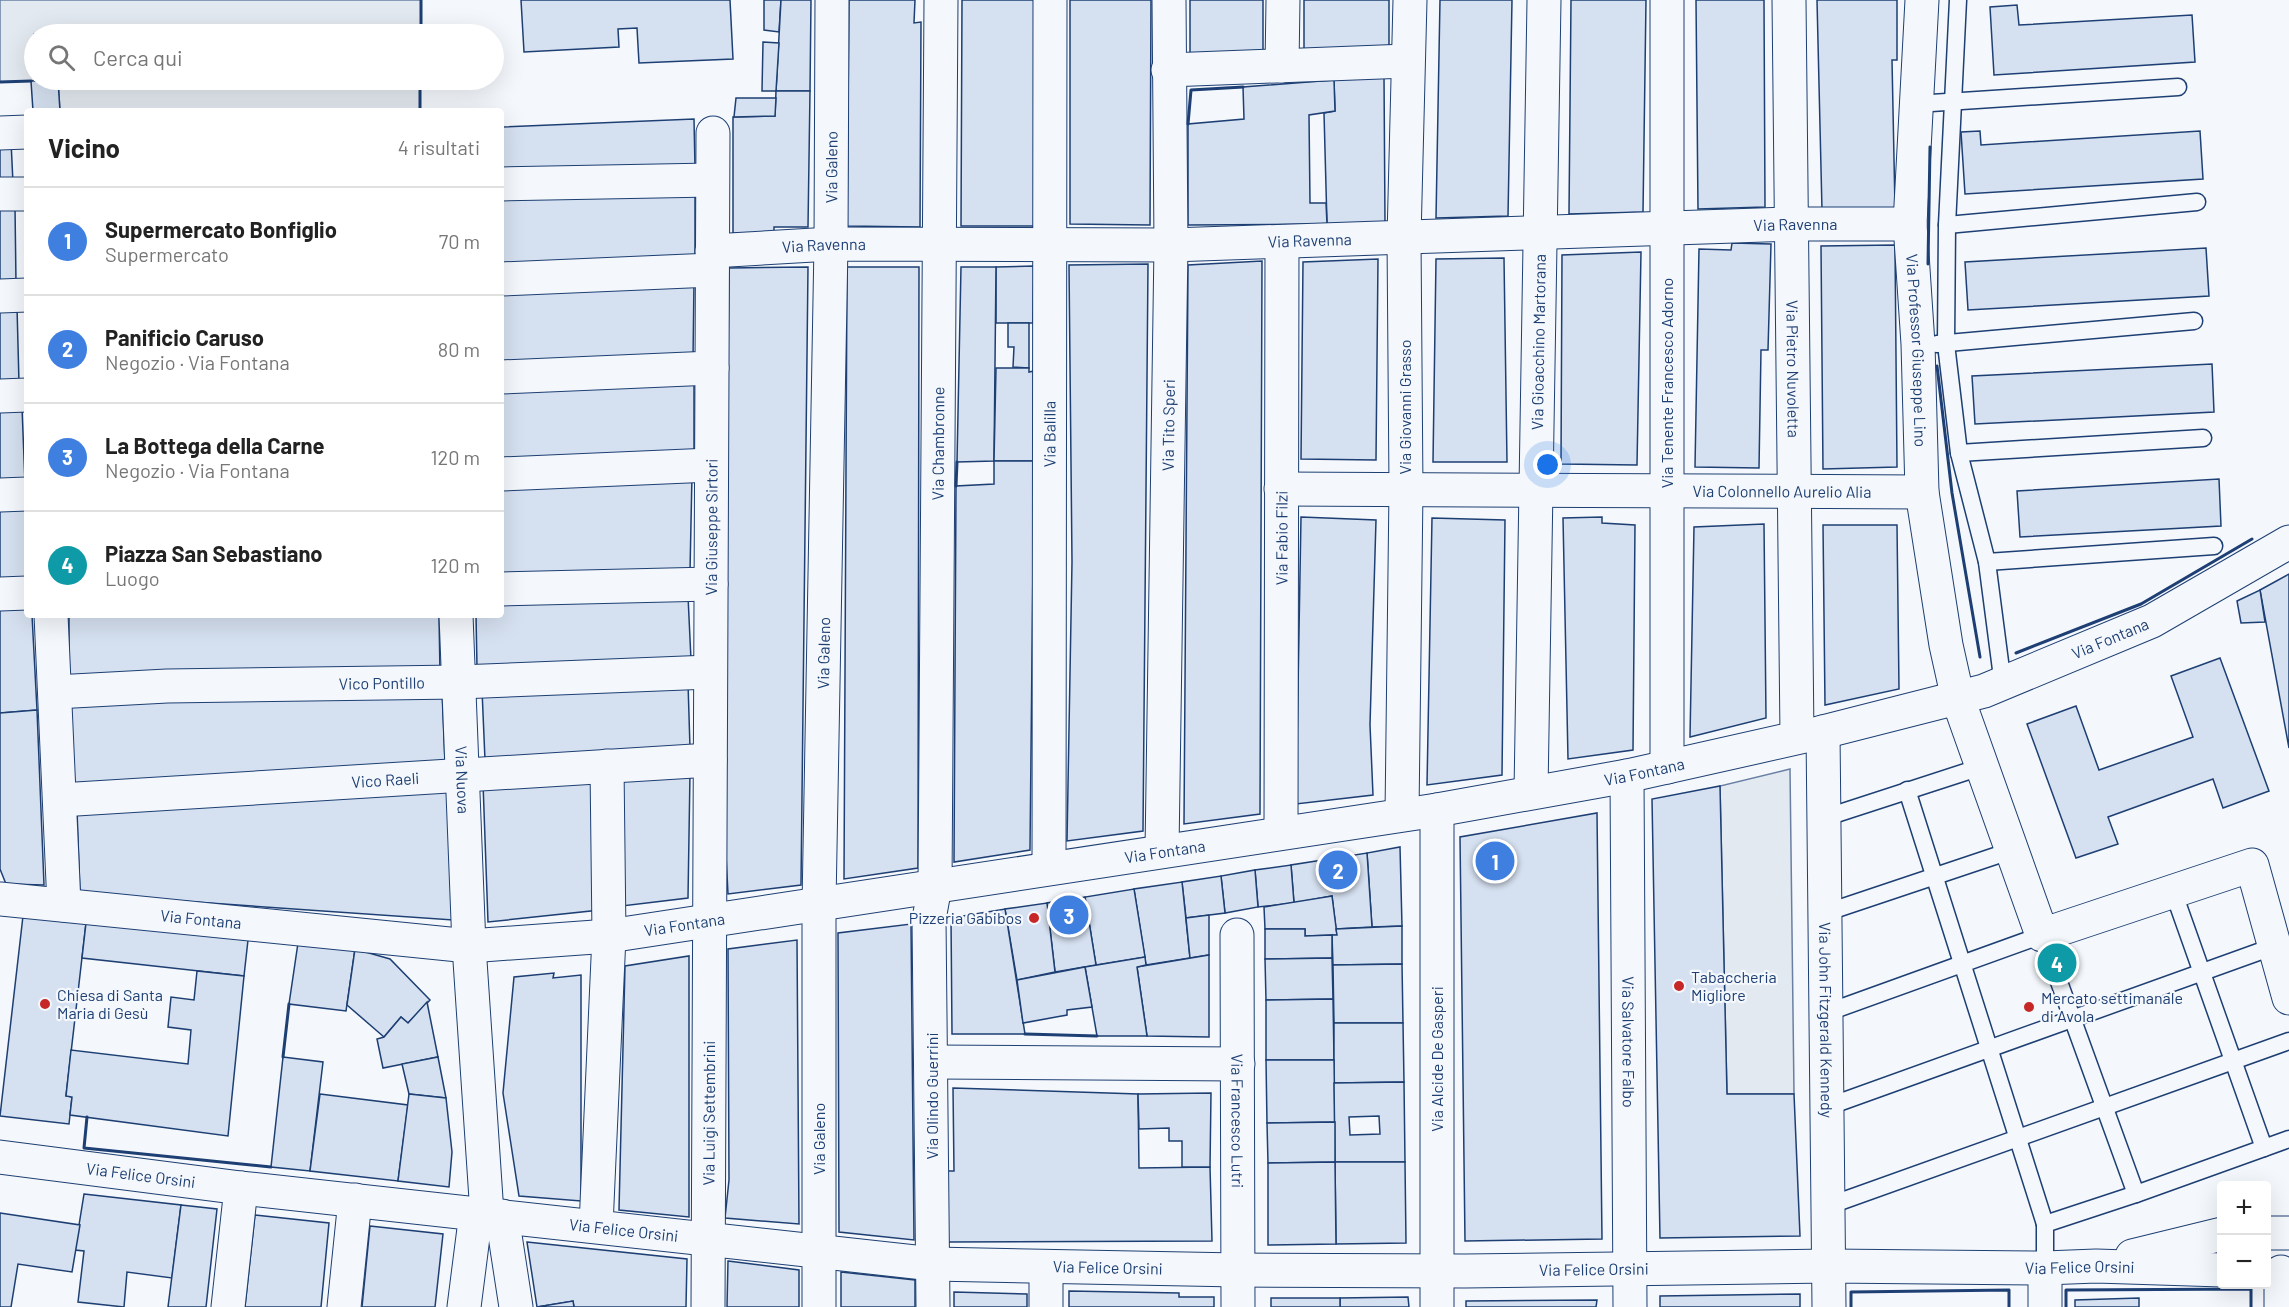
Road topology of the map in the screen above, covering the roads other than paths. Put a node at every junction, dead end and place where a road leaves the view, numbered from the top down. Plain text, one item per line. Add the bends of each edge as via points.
1 (832, 0) edge
2 (940, 0) edge
3 (1050, 0) edge
4 (1169, 0) edge
5 (1283, 0) edge
6 (1410, 0) edge
7 (1544, 0) edge
8 (1667, 0) edge
9 (1788, 0) edge
10 (1922, 0) edge
11 (1958, 0) edge
12 (1407, 61) junction
13 (1282, 66) junction
14 (1168, 70) junction
15 (2178, 87) dead end
16 (1952, 102) junction
17 (1916, 104) junction
18 (24, 132) edge
19 (0, 133) edge
20 (713, 133) dead end
21 (712, 180) junction
22 (504, 184) edge
23 (0, 194) edge
24 (24, 194) edge
25 (2197, 202) dead end
26 (1791, 224) junction
27 (1910, 224) junction
28 (1947, 225) junction
29 (1667, 230) junction
30 (1540, 233) junction
31 (1404, 238) junction
32 (1282, 242) junction
33 (939, 243) junction
34 (831, 244) junction
35 (1050, 245) junction
36 (1171, 245) junction
37 (712, 260) junction
38 (504, 279) edge
39 (0, 296) edge
40 (24, 296) edge
41 (2194, 321) dead end
42 (1932, 344) junction
43 (712, 368) junction
44 (504, 376) edge
45 (24, 395) edge
46 (0, 396) edge
47 (2203, 438) dead end
48 (1959, 453) junction
49 (711, 465) junction
50 (504, 474) edge
51 (1281, 489) junction
52 (1406, 489) junction
53 (1536, 490) junction
54 (1667, 491) junction
55 (1794, 491) junction
56 (1922, 492) junction
57 (24, 494) edge
58 (0, 495) edge
59 (2289, 542) edge
60 (2214, 546) dead end
61 (1986, 562) junction
62 (711, 584) junction
63 (504, 589) edge
64 (24, 593) edge
65 (0, 594) edge
66 (51, 618) edge
67 (456, 618) edge
68 (710, 672) junction
69 (459, 682) junction
70 (2003, 685) junction
71 (55, 692) junction
72 (1958, 699) junction
73 (1810, 735) junction
74 (710, 760) junction
75 (607, 766) junction
76 (1667, 767) junction
77 (1982, 767) junction
78 (462, 775) junction
79 (1627, 776) junction
80 (1907, 790) junction
81 (1531, 792) junction
82 (60, 800) junction
83 (1437, 810) junction
84 (1402, 814) junction
85 (1824, 818) junction
86 (1281, 832) junction
87 (2010, 850) junction
88 (1162, 852) junction
89 (1049, 868) junction
90 (1935, 876) junction
91 (935, 886) junction
92 (2173, 891) junction
93 (0, 899) edge
94 (819, 904) junction
95 (64, 905) junction
96 (1825, 913) junction
97 (709, 921) junction
98 (1237, 935) dead end
99 (2042, 935) junction
100 (609, 936) junction
101 (469, 946) junction
102 (2274, 946) junction
103 (1962, 964) junction
104 (2202, 972) junction
105 (2289, 998) edge
106 (1826, 1013) junction
107 (2073, 1019) junction
108 (2289, 1041) edge
109 (1989, 1049) junction
110 (2234, 1061) junction
111 (933, 1062) junction
112 (1238, 1064) junction
113 (1827, 1107) junction
114 (2105, 1107) junction
115 (2017, 1138) junction
116 (2289, 1139) edge
117 (2264, 1148) junction
118 (0, 1157) edge
119 (241, 1188) junction
120 (2136, 1194) junction
121 (355, 1200) junction
122 (1828, 1206) junction
123 (488, 1215) junction
124 (2045, 1224) junction
125 (596, 1226) junction
126 (2271, 1233) edge
127 (2289, 1233) edge
128 (2218, 1235) edge
129 (708, 1239) junction
130 (820, 1253) junction
131 (933, 1264) junction
132 (1829, 1266) junction
133 (2096, 1266) junction
134 (1046, 1268) junction
135 (2045, 1268) junction
136 (1238, 1270) junction
137 (1630, 1270) junction
138 (2217, 1270) edge
139 (1436, 1271) junction
140 (2279, 1272) edge
141 (228, 1307) edge
142 (344, 1307) edge
143 (464, 1307) edge
144 (516, 1307) edge
145 (708, 1307) edge
146 (819, 1307) edge
147 (933, 1307) edge
148 (1046, 1307) edge
149 (1238, 1307) edge
150 (1437, 1307) edge
151 (1630, 1307) edge
152 (1829, 1307) edge
153 (2045, 1307) edge
154 (2281, 1307) edge

1 - 34 street, Via Galeno
2 - 33 street, Via Chambronne
3 - 35 street, Via Balilla
4 - 14 street, Via Tito Speri
5 - 13 street
6 - 12 street, Via Giovanni Grasso
7 - 30 street, Via Gioacchino Martorana
8 - 29 street, Via Tenente Francesco Adorno
9 - 26 street, Via Pietro Nuvoletta
10 - 17 street, Via Professor Giuseppe Lino
11 - 16 lane
12 - 13 street
12 - 31 street, Via Giovanni Grasso
13 - 14 street
14 - 36 street, Via Tito Speri
15 - 16 lane
16 - 17 lane
16 - 28 lane
17 - 27 street, Via Professor Giuseppe Lino
18 - 19 street
20 - 21 street, Via Giuseppe Sirtori
21 - 22 street
21 - 37 street, Via Giuseppe Sirtori
23 - 24 street
25 - 28 lane
26 - 27 street, Via Ravenna
26 - 29 street, Via Ravenna
26 - 55 street, Via Pietro Nuvoletta
27 - 42 street, Via Professor Giuseppe Lino
28 - 42 lane
29 - 30 street, Via Ravenna
29 - 54 street, Via Tenente Francesco Adorno
30 - 31 street, Via Ravenna
30 - 53 street, Via Gioacchino Martorana
31 - 32 street, Via Ravenna
31 - 52 street, Via Giovanni Grasso
32 - 36 street, Via Ravenna
32 - 51 street, Via Fabio Filzi
33 - 34 street, Via Ravenna
33 - 35 street, Via Ravenna
33 - 91 street, Via Chambronne
34 - 37 street, Via Ravenna
34 - 94 street, Via Galeno
35 - 36 street, Via Ravenna
35 - 89 street, Via Balilla
36 - 88 street, Via Tito Speri
37 - 38 street, Via Ravenna
37 - 43 street, Via Giuseppe Sirtori
39 - 40 street
41 - 42 lane
42 - 48 lane
42 - 56 street, Via Professor Giuseppe Lino
43 - 44 street
43 - 49 street, Via Giuseppe Sirtori
45 - 46 street
47 - 48 lane
48 - 61 lane
49 - 50 street
49 - 62 street, Via Giuseppe Sirtori
51 - 52 street, Via Colonnello Aurelio Alia
51 - 86 street, Via Fabio Filzi
52 - 53 street, Via Colonnello Aurelio Alia
52 - 84 street, Via Giovanni Grasso
53 - 54 street, Via Colonnello Aurelio Alia
53 - 81 street, Via Gioacchino Martorana
54 - 55 street, Via Colonnello Aurelio Alia
54 - 76 street, Via Tenente Francesco Adorno
55 - 56 street, Via Colonnello Aurelio Alia
55 - 73 street, Via Pietro Nuvoletta
56 - 72 street, Via Professor Giuseppe Lino
57 - 58 street
59 - 70 street, Via Fontana via 2152,621
60 - 61 lane
61 - 70 lane
62 - 63 street
62 - 68 street, Via Giuseppe Sirtori
64 - 65 street
66 - 71 street
67 - 69 street, Via Nuova
68 - 69 street, Vico Pontillo
68 - 74 street, Via Giuseppe Sirtori
69 - 71 street, Vico Pontillo via 167,686
69 - 78 street, Via Nuova
70 - 72 street, Via Fontana
71 - 82 street
72 - 73 street, Via Fontana
72 - 77 street, Via Professor Giuseppe Lino
73 - 76 street, Via Fontana
73 - 85 street, Via John Fitzgerald Kennedy
74 - 75 street, Vico Raeli
74 - 97 street, Via Giuseppe Sirtori
75 - 78 street, Vico Raeli
75 - 100 street
76 - 79 street, Via Fontana
77 - 80 lane
77 - 87 street, Via Professor Giuseppe Lino
78 - 82 street, Vico Raeli
78 - 101 street, Via Nuova
79 - 81 street, Via Fontana
79 - 137 street, Via Salvatore Falbo
80 - 85 lane
80 - 90 lane
81 - 83 street, Via Fontana
82 - 95 street
83 - 84 street, Via Fontana
83 - 139 street, Via Alcide De Gasperi
84 - 86 street, Via Fontana
85 - 96 street, Via John Fitzgerald Kennedy
86 - 88 street, Via Fontana
87 - 90 lane
87 - 99 street, Via Professor Giuseppe Lino
88 - 89 street, Via Fontana
89 - 91 street, Via Fontana
90 - 96 lane
90 - 103 lane
91 - 94 street, Via Fontana
91 - 111 street, Via Olindo Guerrini via 929,919
92 - 99 street
92 - 102 street via 2252,865
92 - 104 lane
93 - 95 street, Via Fontana
94 - 97 street, Via Fontana
94 - 130 street, Via Galeno
95 - 101 street, Via Fontana
96 - 106 street, Via John Fitzgerald Kennedy
97 - 100 street, Via Fontana
97 - 129 street, Via Luigi Settembrini
98 - 112 street, Via Francesco Lutri
99 - 103 lane
99 - 107 lane
100 - 101 street, Via Fontana
100 - 125 street
101 - 123 street, Via Nuova
102 - 104 lane
102 - 105 street
103 - 106 lane
103 - 109 lane
104 - 107 lane
104 - 110 lane
106 - 113 street, Via John Fitzgerald Kennedy
107 - 109 lane
107 - 114 lane
108 - 110 lane
109 - 113 lane
109 - 115 lane
110 - 114 lane
110 - 117 lane
111 - 112 street
111 - 131 street, Via Olindo Guerrini
112 - 136 street, Via Francesco Lutri
113 - 122 street, Via John Fitzgerald Kennedy
114 - 115 lane
114 - 120 lane
115 - 122 lane
115 - 124 lane
116 - 117 lane
117 - 120 lane
118 - 119 street, Via Felice Orsini
119 - 121 street, Via Felice Orsini
119 - 141 street
120 - 124 lane
121 - 123 street, Via Felice Orsini
121 - 142 street
122 - 132 street, Via John Fitzgerald Kennedy
123 - 125 street, Via Felice Orsini
123 - 143 street
123 - 144 street
124 - 135 lane
125 - 129 street, Via Felice Orsini
126 - 127 street
128 - 133 street
129 - 130 street, Via Felice Orsini
129 - 145 street, Via Luigi Settembrini
130 - 131 street, Via Felice Orsini
130 - 146 street, Via Galeno
131 - 134 street, Via Felice Orsini
131 - 147 street, Via Olindo Guerrini
132 - 135 street, Via Felice Orsini
132 - 137 street, Via Felice Orsini
132 - 152 street, Via John Fitzgerald Kennedy
133 - 135 street, Via Felice Orsini
133 - 138 street, Via Felice Orsini
134 - 136 street, Via Felice Orsini
134 - 148 street
135 - 153 street
136 - 139 street, Via Felice Orsini
136 - 149 street, Via Francesco Lutri
137 - 139 street, Via Felice Orsini
137 - 151 street, Via Salvatore Falbo
139 - 150 street, Via Alcide De Gasperi
140 - 154 street

